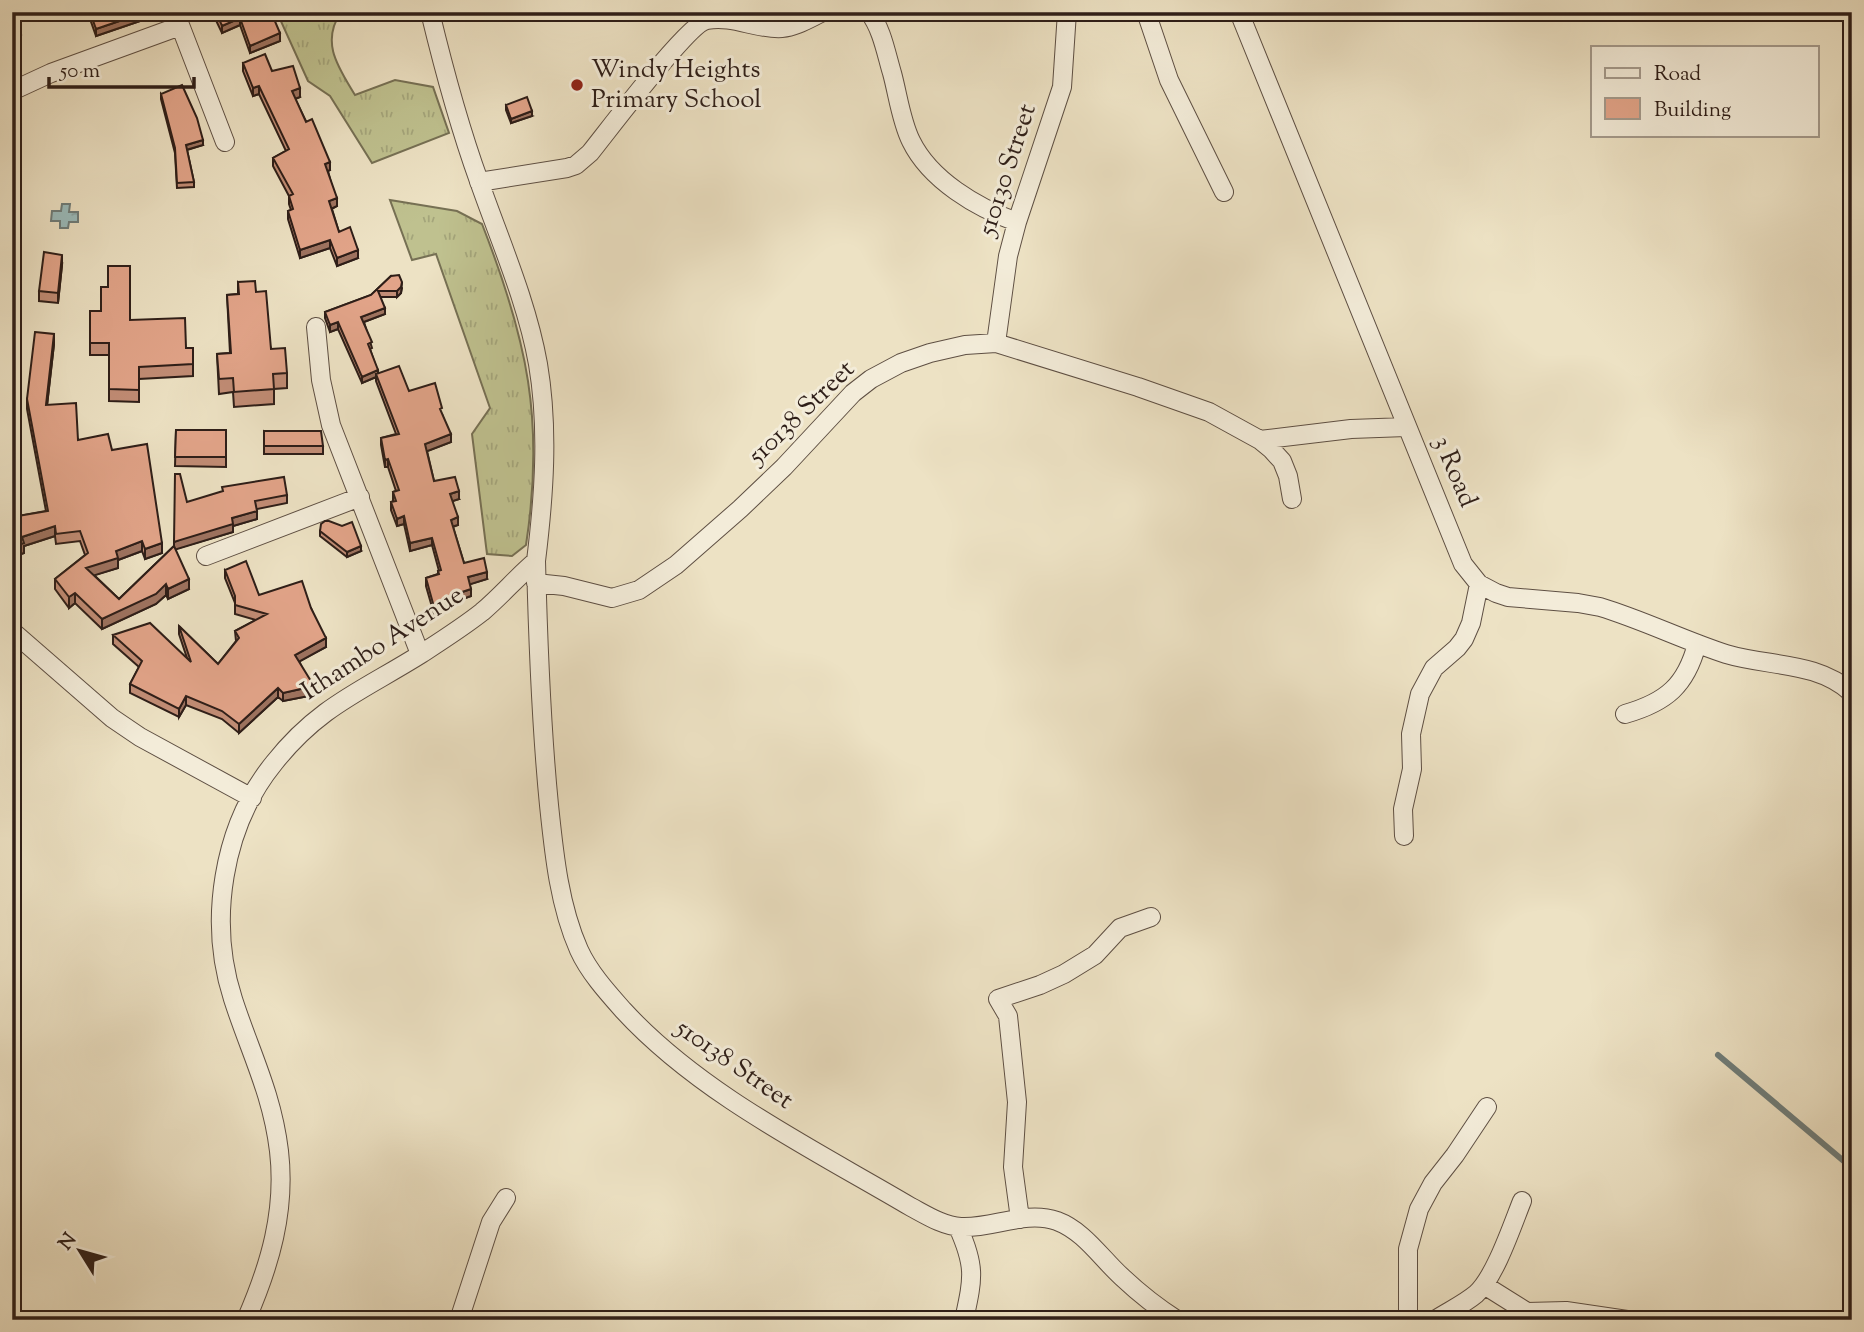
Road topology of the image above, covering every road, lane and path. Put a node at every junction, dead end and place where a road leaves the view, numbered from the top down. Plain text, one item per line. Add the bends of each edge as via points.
1 (430, 12) edge
2 (822, 12) edge
3 (869, 12) edge
4 (1067, 12) edge
5 (1146, 12) edge
6 (1239, 12) edge
7 (178, 19) edge
8 (12, 91) edge
9 (225, 142) dead end
10 (479, 182) junction
11 (1224, 192) dead end
12 (1017, 222) junction
13 (316, 327) dead end
14 (996, 343) junction
15 (1406, 427) junction
16 (1260, 440) junction
17 (360, 497) junction
18 (1292, 499) dead end
19 (206, 556) dead end
20 (536, 561) junction
21 (536, 583) junction
22 (1479, 584) junction
23 (12, 631) edge
24 (1697, 644) junction
25 (420, 654) junction
26 (1852, 693) edge
27 (1626, 714) dead end
28 (252, 798) junction
29 (1404, 836) dead end
30 (1151, 917) dead end
31 (1488, 1107) dead end
32 (506, 1198) dead end
33 (1522, 1201) dead end
34 (1020, 1219) junction
35 (958, 1227) junction
36 (1484, 1285) junction
37 (246, 1320) edge
38 (459, 1320) edge
39 (964, 1320) edge
40 (1177, 1320) edge
41 (1408, 1320) edge
42 (1435, 1320) edge
43 (1627, 1320) edge

1 - 10 street
2 - 10 street via 783,28 717,19 698,23 576,165
3 - 12 street via 910,141 942,179 995,214
4 - 12 street, 510130 Street via 1062,87
5 - 11 street via 1169,80
6 - 15 street, 3 Road
7 - 8 street
7 - 9 street
10 - 20 street via 538,364 544,467
12 - 14 street, 510130 Street
13 - 17 street via 331,425
14 - 16 street, 510138 Street via 1175,399
14 - 21 street, 510138 Street via 930,353 871,379 740,509 676,565 639,590 612,598
15 - 16 street
15 - 22 street, 3 Road via 1463,564
16 - 18 street, 510138 Street via 1282,461
17 - 19 street
17 - 25 street
20 - 21 street, 510138 Street
20 - 25 street, Ithambo Avenue via 480,614
21 - 35 street, 510138 Street via 542,736 552,834 565,908 580,953 607,993 692,1074 911,1207
22 - 24 street via 1508,597 1600,607
22 - 29 street via 1464,639 1434,668 1420,694 1411,734
23 - 28 street via 111,718
24 - 26 street via 1748,660 1816,671
24 - 27 street via 1691,667 1679,682 1656,703
25 - 28 street, Ithambo Avenue via 320,714 271,766
28 - 37 street, Ithambo Avenue via 229,853 222,894 223,951 233,999 265,1084 281,1184 271,1256
30 - 34 street via 1120,928 1095,955 1064,974 998,999 1008,1016 1017,1102 1013,1167
31 - 41 street via 1419,1209 1408,1249
32 - 38 street via 491,1222
33 - 36 street
34 - 35 street, 510138 Street
34 - 40 street, 510138 Street via 1048,1219 1067,1227
35 - 39 street via 973,1271
36 - 42 street
36 - 43 street via 1527,1312 1566,1311

